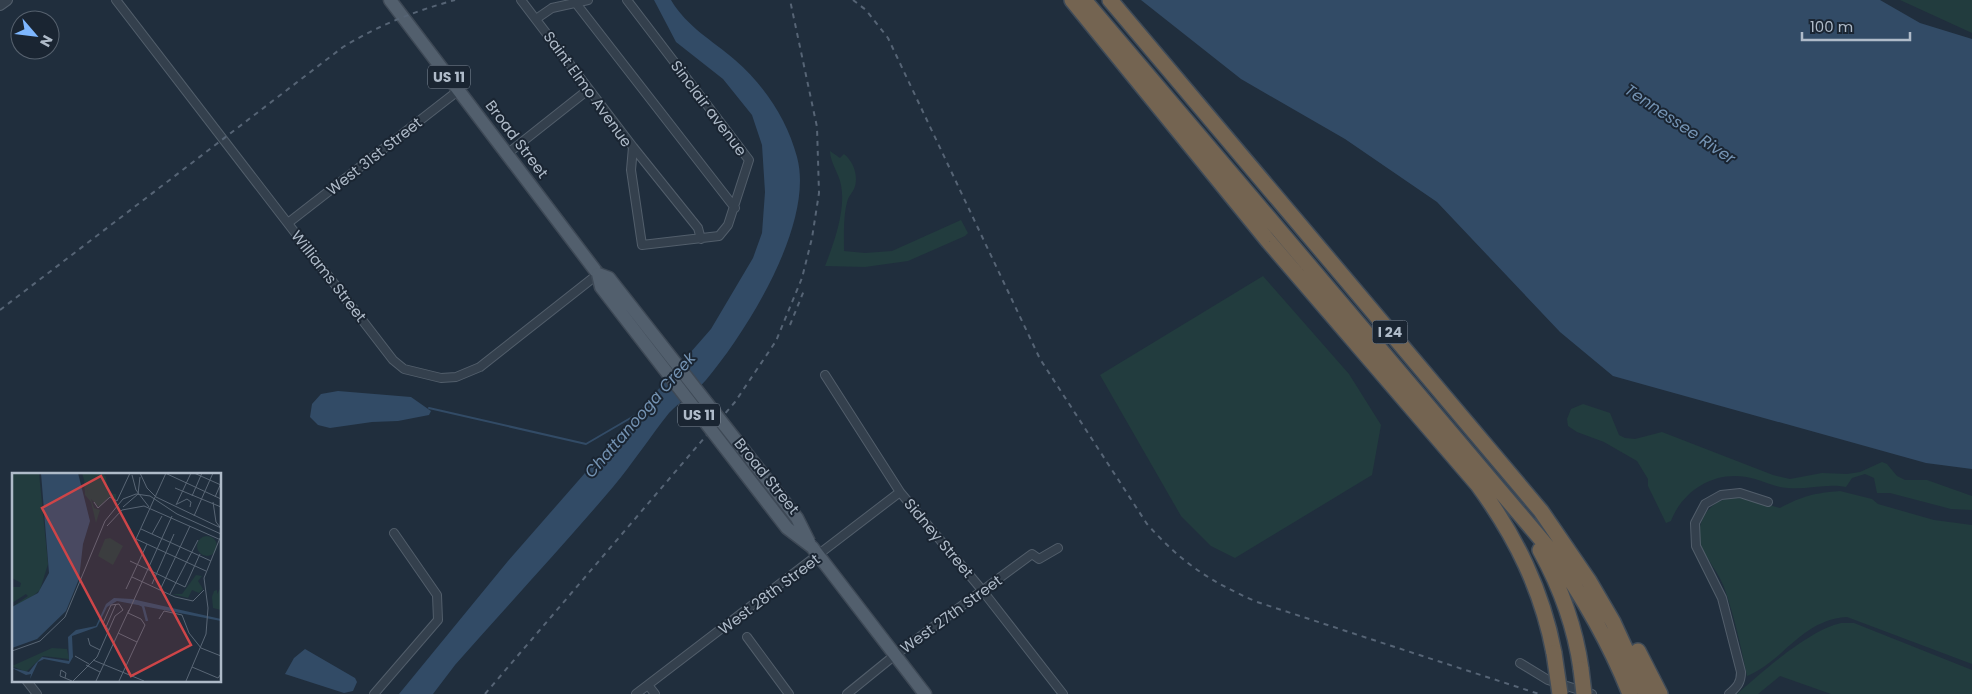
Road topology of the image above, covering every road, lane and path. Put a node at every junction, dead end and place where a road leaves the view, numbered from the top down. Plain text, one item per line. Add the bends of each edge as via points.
1 (7, 0) edge
2 (116, 0) edge
3 (390, 0) edge
4 (521, 0) edge
5 (588, 0) edge
6 (627, 0) edge
7 (1072, 0) edge
8 (1084, 0) edge
9 (1110, 0) edge
10 (575, 2) junction
11 (0, 6) edge
12 (536, 19) junction
13 (589, 88) junction
14 (459, 90) junction
15 (633, 147) junction
16 (508, 153) junction
17 (735, 208) junction
18 (288, 223) junction
19 (701, 239) junction
20 (642, 245) joint
21 (598, 274) junction
22 (825, 375) dead end
23 (900, 492) junction
24 (1768, 502) dead end
25 (1518, 512) junction
26 (394, 533) dead end
27 (1058, 548) dead end
28 (815, 551) junction
29 (982, 590) junction
30 (747, 637) dead end
31 (895, 655) junction
32 (1520, 663) dead end
33 (28, 682) edge
34 (1646, 684) edge
35 (648, 685) junction
36 (37, 694) edge
37 (374, 694) edge
38 (636, 694) edge
39 (655, 694) edge
40 (789, 694) edge
41 (847, 694) edge
42 (924, 694) edge
43 (1063, 694) edge
44 (1560, 694) edge
45 (1584, 694) edge
46 (1592, 694) edge
47 (1630, 694) edge
48 (1660, 694) edge
49 (1729, 694) edge

1 - 11 street
2 - 18 street, Williams Street
3 - 14 main road, Broad Street / US 11
4 - 12 street, Saint Elmo Avenue
5 - 10 street
6 - 17 street, Sinclair avenue via 749,160
7 - 44 highway, bridge via 1268,242 1482,490 1511,534 1531,573 1547,620
8 - 25 highway, I 24
9 - 34 highway, I 24 via 1541,511 1589,581
10 - 12 street via 552,8
10 - 17 street
12 - 13 street, Saint Elmo Avenue
13 - 15 street, Saint Elmo Avenue
13 - 16 street
14 - 16 main road, Broad Street / US 11
14 - 18 street, West 31st Street
15 - 19 street via 698,228
15 - 20 street, Saint Elmo Avenue via 631,170
16 - 21 main road, Broad Street / US 11
17 - 19 street, Sinclair avenue via 719,236
18 - 21 street, Williams Street via 393,360 404,369 441,378 456,377 480,367
19 - 20 street, Sinclair avenue
21 - 28 main road, Broad Street / US 11, bridge via 609,278 797,518
22 - 23 street, Sidney Street
23 - 28 street, West 28th Street
23 - 29 street, Sidney Street
24 - 49 street via 1740,493 1721,495 1705,504 1695,523 1696,546 1722,598 1741,672 1738,686
25 - 45 highway, bridge via 1556,579 1577,643
25 - 47 highway, I 24 via 1573,582
26 - 37 street via 437,595 438,620
27 - 29 street, West 27th Street via 1039,559 1032,554
28 - 31 main road, Broad Street / US 11
28 - 35 street, West 28th Street
29 - 31 street, West 27th Street
29 - 43 street, Sidney Street
30 - 40 street
31 - 41 street, West 27th Street
31 - 42 main road, Broad Street / US 11
32 - 46 street via 1548,680
33 - 36 street
34 - 48 highway
35 - 38 street, West 28th Street
35 - 39 street

